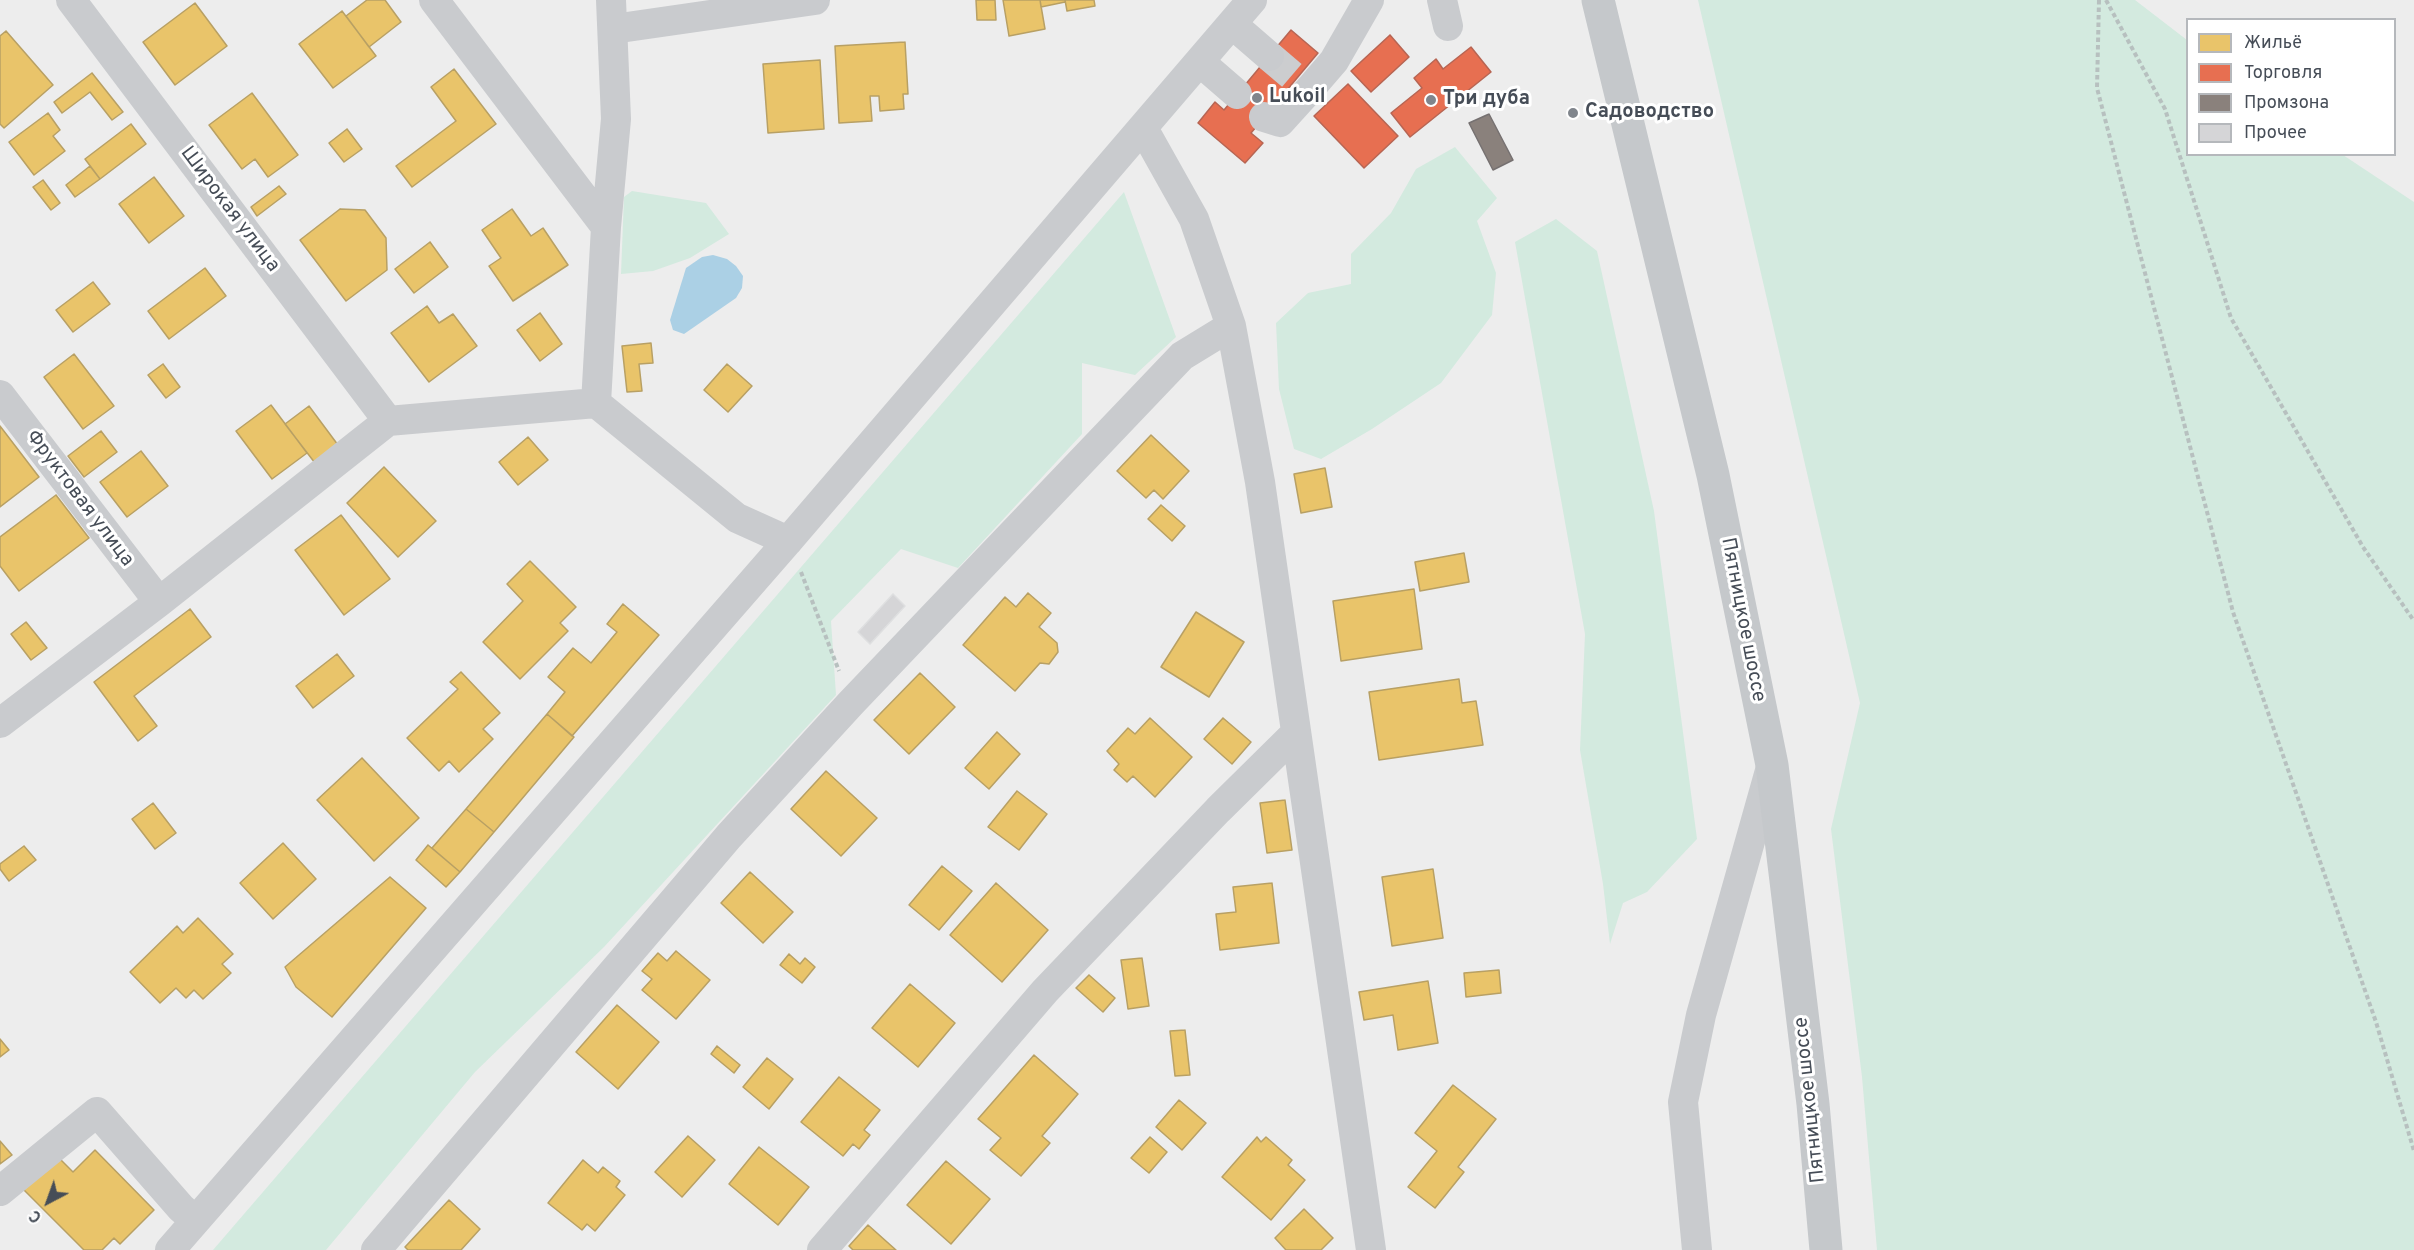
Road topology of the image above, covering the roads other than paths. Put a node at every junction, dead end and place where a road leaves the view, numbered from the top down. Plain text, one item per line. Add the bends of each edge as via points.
1 (71, 0) edge
2 (434, 0) edge
3 (815, 0) edge
4 (1252, 0) edge
5 (1599, 0) edge
6 (1367, 1) edge
7 (612, 14) edge
8 (1232, 24) junction
9 (1269, 56) tunnel mouth
10 (1200, 62) junction
11 (1237, 94) dead end
12 (1264, 117) dead end
13 (1143, 128) junction
14 (606, 226) junction
15 (1231, 327) junction
16 (0, 395) edge
17 (596, 403) junction
18 (388, 421) junction
19 (788, 541) junction
20 (159, 602) junction
21 (0, 723) edge
22 (1296, 733) junction
23 (1772, 765) junction
24 (0, 1191) edge
25 (195, 1221) junction
26 (170, 1250) edge
27 (376, 1250) edge
28 (822, 1250) edge
29 (1371, 1250) edge
30 (1697, 1250) edge
31 (1826, 1250) edge

1 - 18 street, Широкая улица
2 - 14 street
3 - 7 street
4 - 8 street
5 - 23 main road, Пятницкое шоссе via 1713,475
6 - 12 street via 1334,61 1302,85 1280,122
7 - 14 street via 616,118
8 - 9 street
8 - 10 street
10 - 11 street
10 - 13 street
13 - 15 street via 1194,219
13 - 19 street
14 - 17 street
15 - 22 street via 1260,482
15 - 27 street via 1182,356 851,703 729,836
16 - 20 street, Фруктовая улица
17 - 18 street
17 - 19 street via 737,518
18 - 20 street
19 - 25 street
20 - 21 street
22 - 28 street via 1045,991
22 - 29 street
23 - 30 street via 1701,1015 1683,1102
23 - 31 main road, Пятницкое шоссе via 1813,1104
24 - 25 street via 97,1112
25 - 26 street

